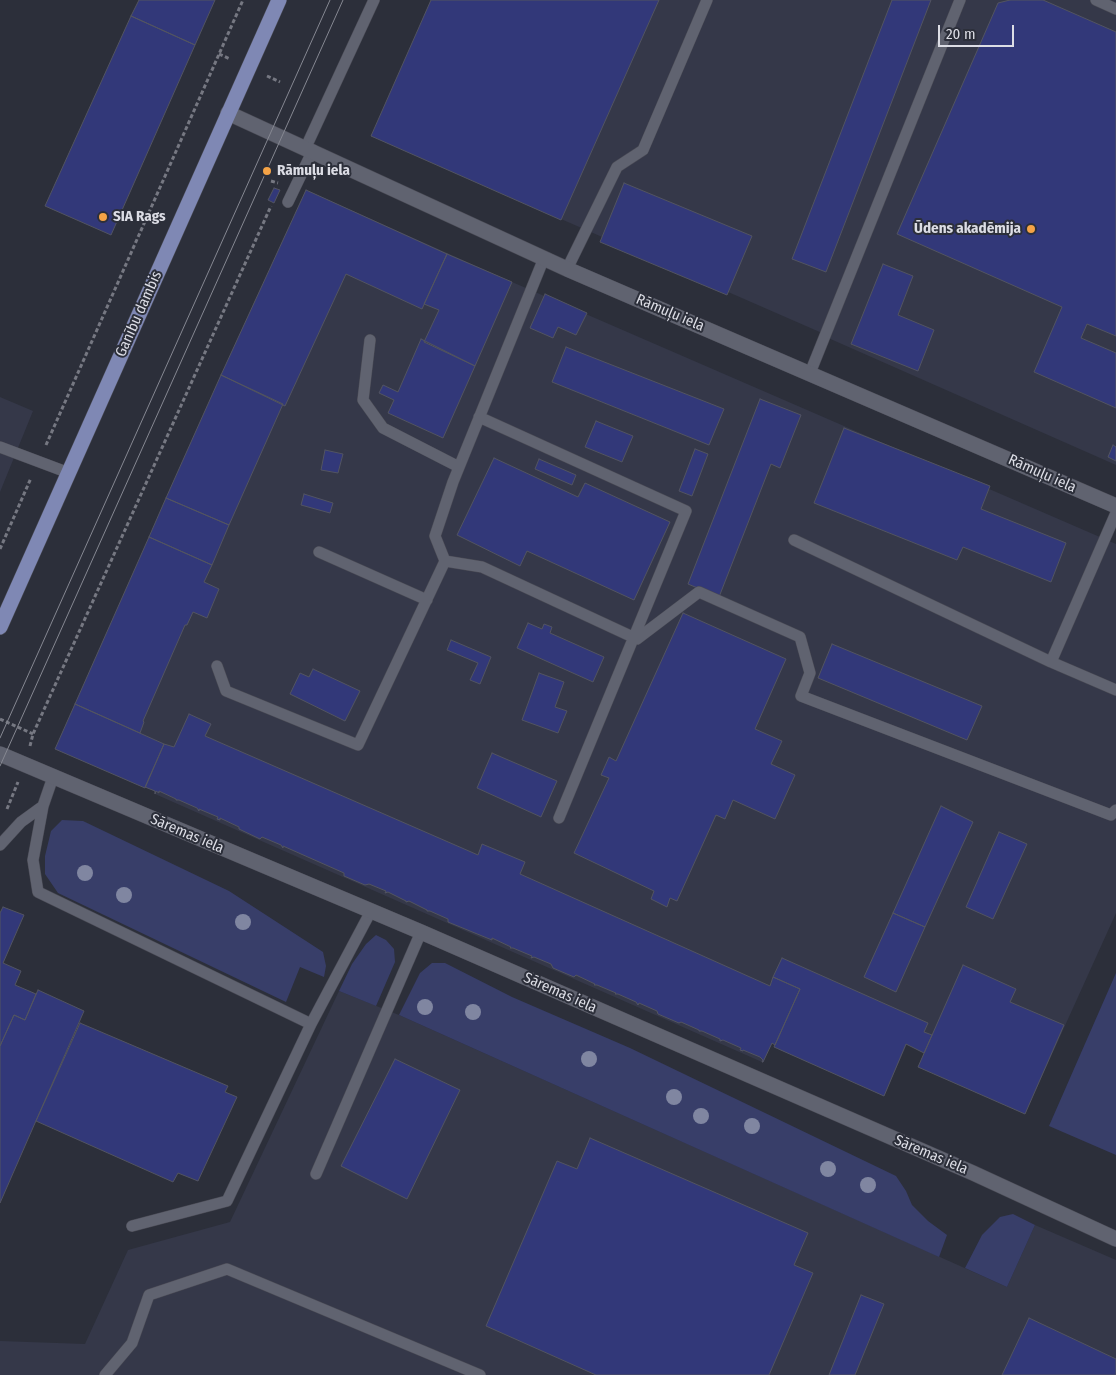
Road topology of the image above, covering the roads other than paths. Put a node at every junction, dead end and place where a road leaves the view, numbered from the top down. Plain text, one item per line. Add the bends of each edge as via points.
1 (279, 0) edge
2 (374, 0) edge
3 (707, 0) edge
4 (960, 0) edge
5 (1096, 0) edge
6 (1116, 9) edge
7 (228, 113) junction
8 (309, 149) junction
9 (288, 202) dead end
10 (544, 258) junction
11 (567, 269) junction
12 (370, 340) dead end
13 (810, 373) junction
14 (479, 417) junction
15 (0, 447) edge
16 (459, 467) junction
17 (69, 474) junction
18 (1116, 506) edge
19 (1116, 513) edge
20 (794, 540) dead end
21 (319, 552) dead end
22 (445, 561) junction
23 (427, 600) junction
24 (0, 627) edge
25 (634, 637) junction
26 (1051, 662) junction
27 (217, 666) dead end
28 (1116, 690) edge
29 (0, 754) edge
30 (53, 777) junction
31 (43, 806) junction
32 (1116, 810) edge
33 (559, 818) dead end
34 (2, 843) edge
35 (371, 911) junction
36 (421, 932) junction
37 (311, 1024) junction
38 (316, 1174) dead end
39 (132, 1226) dead end
40 (1116, 1239) edge
41 (105, 1375) edge
42 (480, 1375) edge

1 - 7 main road, Ganību dambis
2 - 8 lane
3 - 11 lane via 643,150 617,167
4 - 13 lane
5 - 6 lane
7 - 8 street, Rāmuļu iela
7 - 17 main road, Ganību dambis
8 - 9 lane
8 - 10 street, Rāmuļu iela
10 - 11 street, Rāmuļu iela
10 - 14 lane
11 - 13 street, Rāmuļu iela
12 - 16 lane via 363,400 383,428
13 - 18 street, Rāmuļu iela
14 - 16 lane
14 - 25 lane via 686,511
15 - 17 lane
16 - 22 lane via 435,536
17 - 24 main road, Ganību dambis
19 - 26 lane
20 - 26 lane
21 - 23 lane
22 - 23 lane
22 - 25 lane via 482,567
23 - 27 lane via 358,745 226,691
25 - 32 lane via 637,639 699,592 800,637 810,674 801,696 1111,815
25 - 33 lane
26 - 28 lane
29 - 30 street, Sāremas iela
30 - 31 lane
30 - 35 street, Sāremas iela
31 - 34 lane via 21,822
31 - 37 lane via 33,860 38,892
35 - 36 street, Sāremas iela
35 - 37 lane
36 - 38 lane
36 - 40 street, Sāremas iela via 973,1173
37 - 39 lane via 227,1201
41 - 42 lane via 132,1343 149,1295 227,1269

